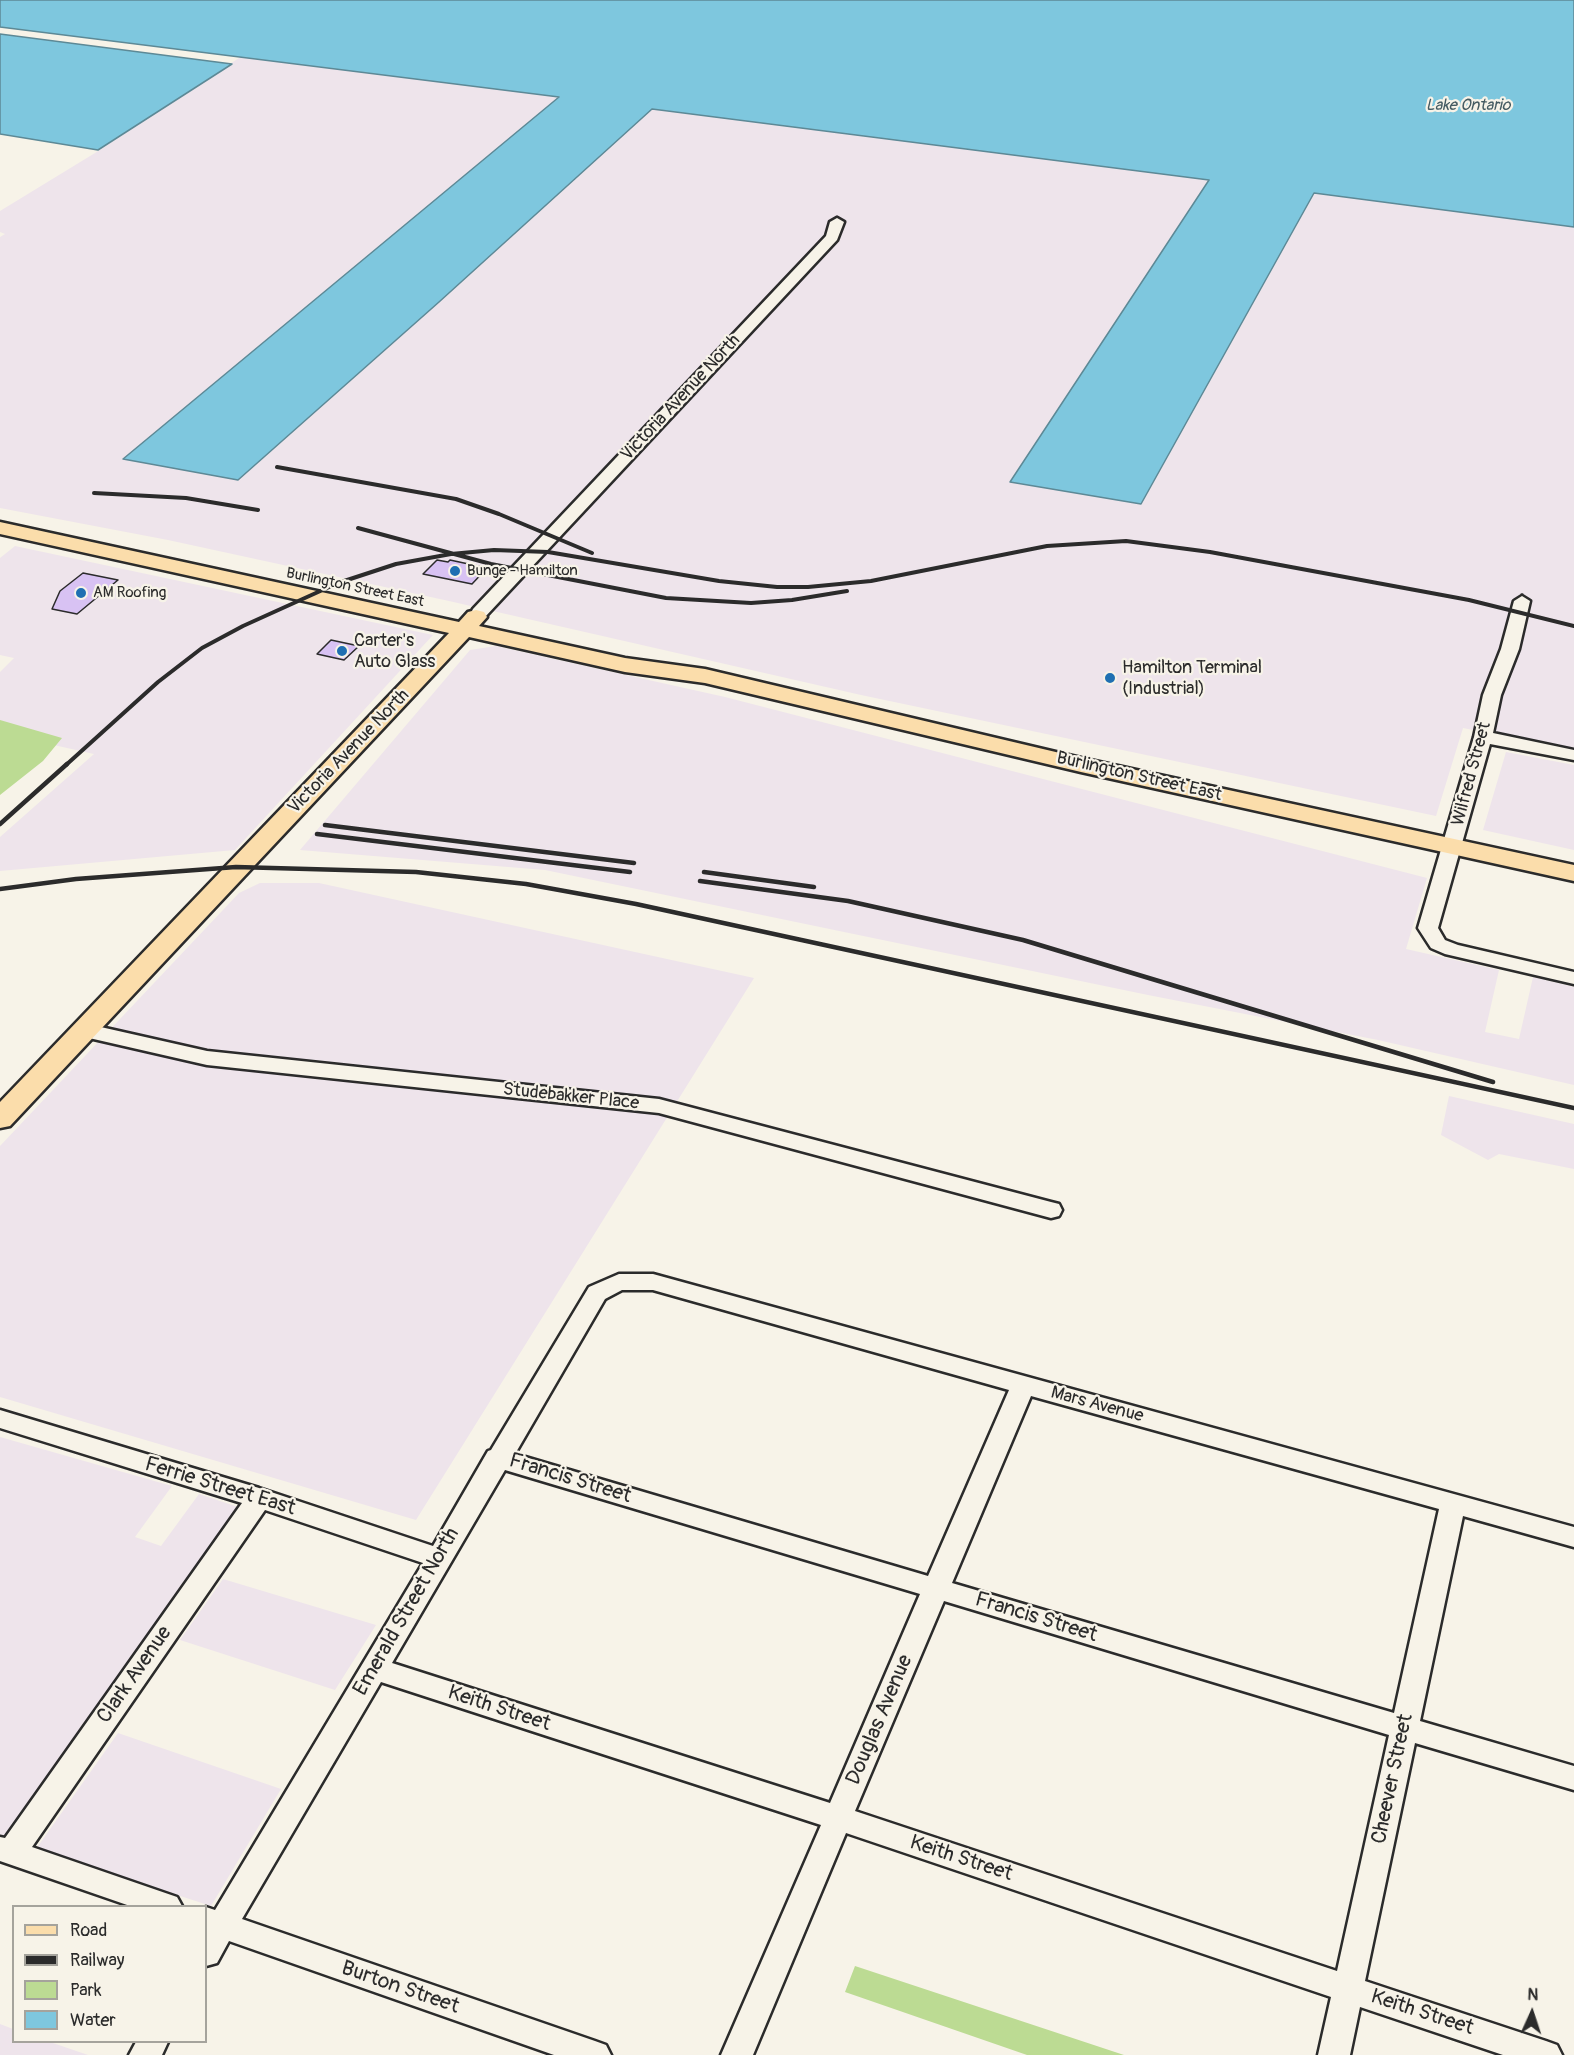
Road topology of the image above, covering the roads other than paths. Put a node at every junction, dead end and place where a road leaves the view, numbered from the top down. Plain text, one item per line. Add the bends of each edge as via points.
1 (837, 222) dead end
2 (7, 526) edge
3 (1522, 601) dead end
4 (472, 621) junction
5 (1484, 737) junction
6 (1574, 755) edge
7 (1452, 847) junction
8 (1574, 873) edge
9 (1574, 978) edge
10 (83, 1030) junction
11 (0, 1119) edge
12 (1051, 1210) dead end
13 (619, 1282) joint
14 (1023, 1385) junction
15 (0, 1419) edge
16 (497, 1458) junction
17 (259, 1498) junction
18 (1453, 1503) junction
19 (1574, 1537) edge
20 (438, 1558) junction
21 (936, 1588) junction
22 (374, 1668) junction
23 (1404, 1728) junction
24 (1574, 1778) edge
25 (838, 1818) junction
26 (6, 1851) edge
27 (163, 1905) edge
28 (214, 1923) edge
29 (207, 1949) edge
30 (1349, 1989) junction
31 (594, 2055) edge
32 (737, 2055) edge
33 (1334, 2055) edge
34 (1546, 2055) edge

1 - 4 street, Victoria Avenue North via 832,237
2 - 4 main road, Burlington Street East
3 - 5 street, Wilfred Street via 1510,649 1492,695
4 - 7 main road, Burlington Street East via 639,652 705,676
4 - 10 main road, Victoria Avenue North
5 - 6 street
5 - 7 street, Wilfred Street
7 - 8 main road, Burlington Street East
7 - 9 street, Wilfred Street via 1428,928 1438,944
10 - 11 main road, Victoria Avenue North
10 - 12 street, Studebakker Place via 207,1058 659,1106
13 - 14 street, Mars Avenue via 653,1282
13 - 16 street, Emerald Street North via 597,1293
14 - 18 street, Mars Avenue
14 - 21 street, Douglas Avenue
15 - 17 street, Ferrie Street East
16 - 20 street, Emerald Street North
16 - 21 street, Francis Street
17 - 20 street, Ferrie Street East
17 - 26 street, Clark Avenue
18 - 19 street, Mars Avenue
18 - 23 street, Cheever Street
20 - 22 street, Emerald Street North
21 - 23 street, Francis Street
21 - 25 street, Douglas Avenue
22 - 25 street, Keith Street
22 - 28 street, Emerald Street North
23 - 24 street, Francis Street
23 - 30 street, Cheever Street
25 - 30 street, Keith Street
25 - 32 street, Douglas Avenue
26 - 27 street
28 - 29 street, Emerald Street North
28 - 31 street, Burton Street
30 - 33 street, Cheever Street
30 - 34 street, Keith Street

